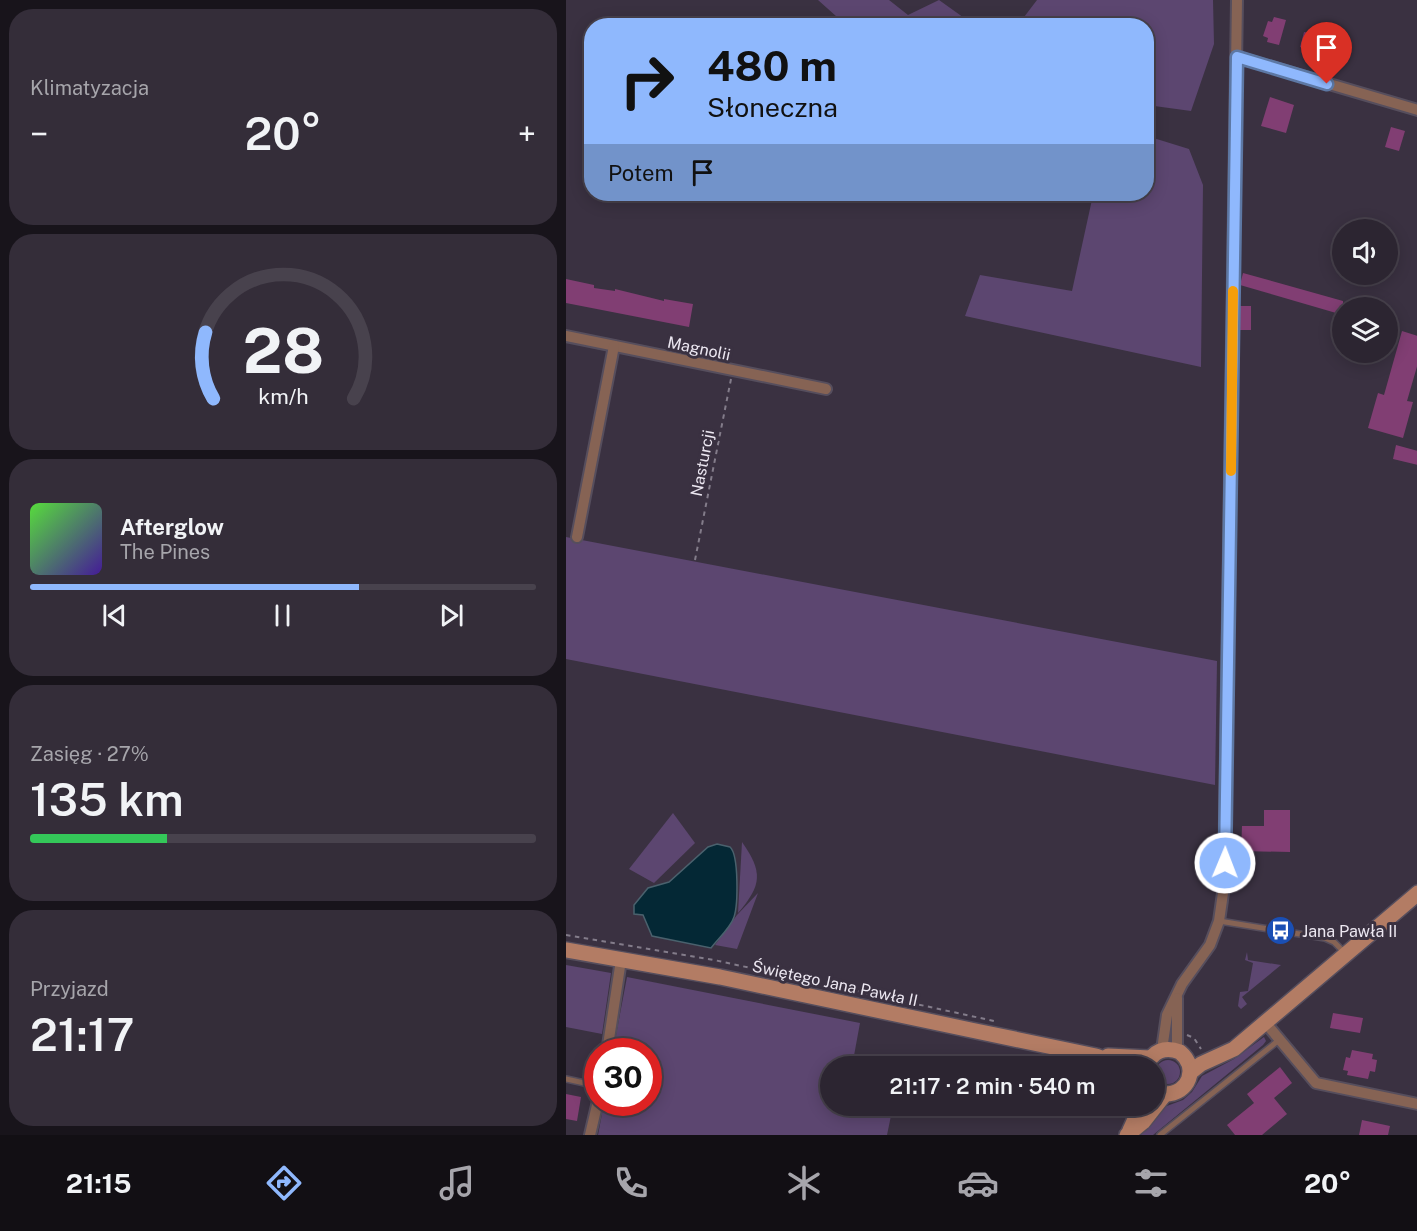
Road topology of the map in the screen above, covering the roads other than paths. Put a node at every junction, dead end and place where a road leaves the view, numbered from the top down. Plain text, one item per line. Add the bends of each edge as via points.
1 (1238, 0) edge
2 (1237, 57) junction
3 (1418, 110) edge
4 (566, 336) edge
5 (614, 346) junction
6 (826, 389) dead end
7 (577, 537) dead end
8 (1418, 893) edge
9 (1219, 921) junction
10 (566, 950) edge
11 (1345, 954) junction
12 (621, 960) junction
13 (1177, 995) junction
14 (1264, 1021) junction
15 (1246, 1037) junction
16 (608, 1038) edge
17 (1279, 1040) junction
18 (1096, 1056) edge
19 (1164, 1056) edge
20 (1165, 1057) edge
21 (1191, 1072) junction
22 (566, 1078) edge
23 (584, 1082) edge
24 (1165, 1091) edge
25 (1418, 1104) edge
26 (594, 1116) edge
27 (1136, 1116) edge
28 (1146, 1116) edge
29 (1128, 1134) edge
30 (590, 1135) edge
31 (1160, 1135) edge

1 - 2 street
2 - 3 street
2 - 9 street via 1224,875
4 - 5 street, Magnolii
5 - 6 street, Magnolii
5 - 7 street
8 - 11 street
9 - 11 lane via 1325,938
9 - 13 street via 1210,945
10 - 12 street, Świętego Jana Pawła II
11 - 14 street
12 - 16 street
12 - 18 street, Świętego Jana Pawła II
13 - 19 street via 1168,1015
13 - 19 street via 1176,1034
14 - 15 street
14 - 17 street
15 - 19 street, Świętego Jana Pawła II via 1202,1052
15 - 21 street via 1234,1049
17 - 25 street via 1316,1083
17 - 31 lane
20 - 21 street
21 - 24 street via 1182,1089
22 - 23 lane
26 - 30 street
27 - 29 street
28 - 29 street

